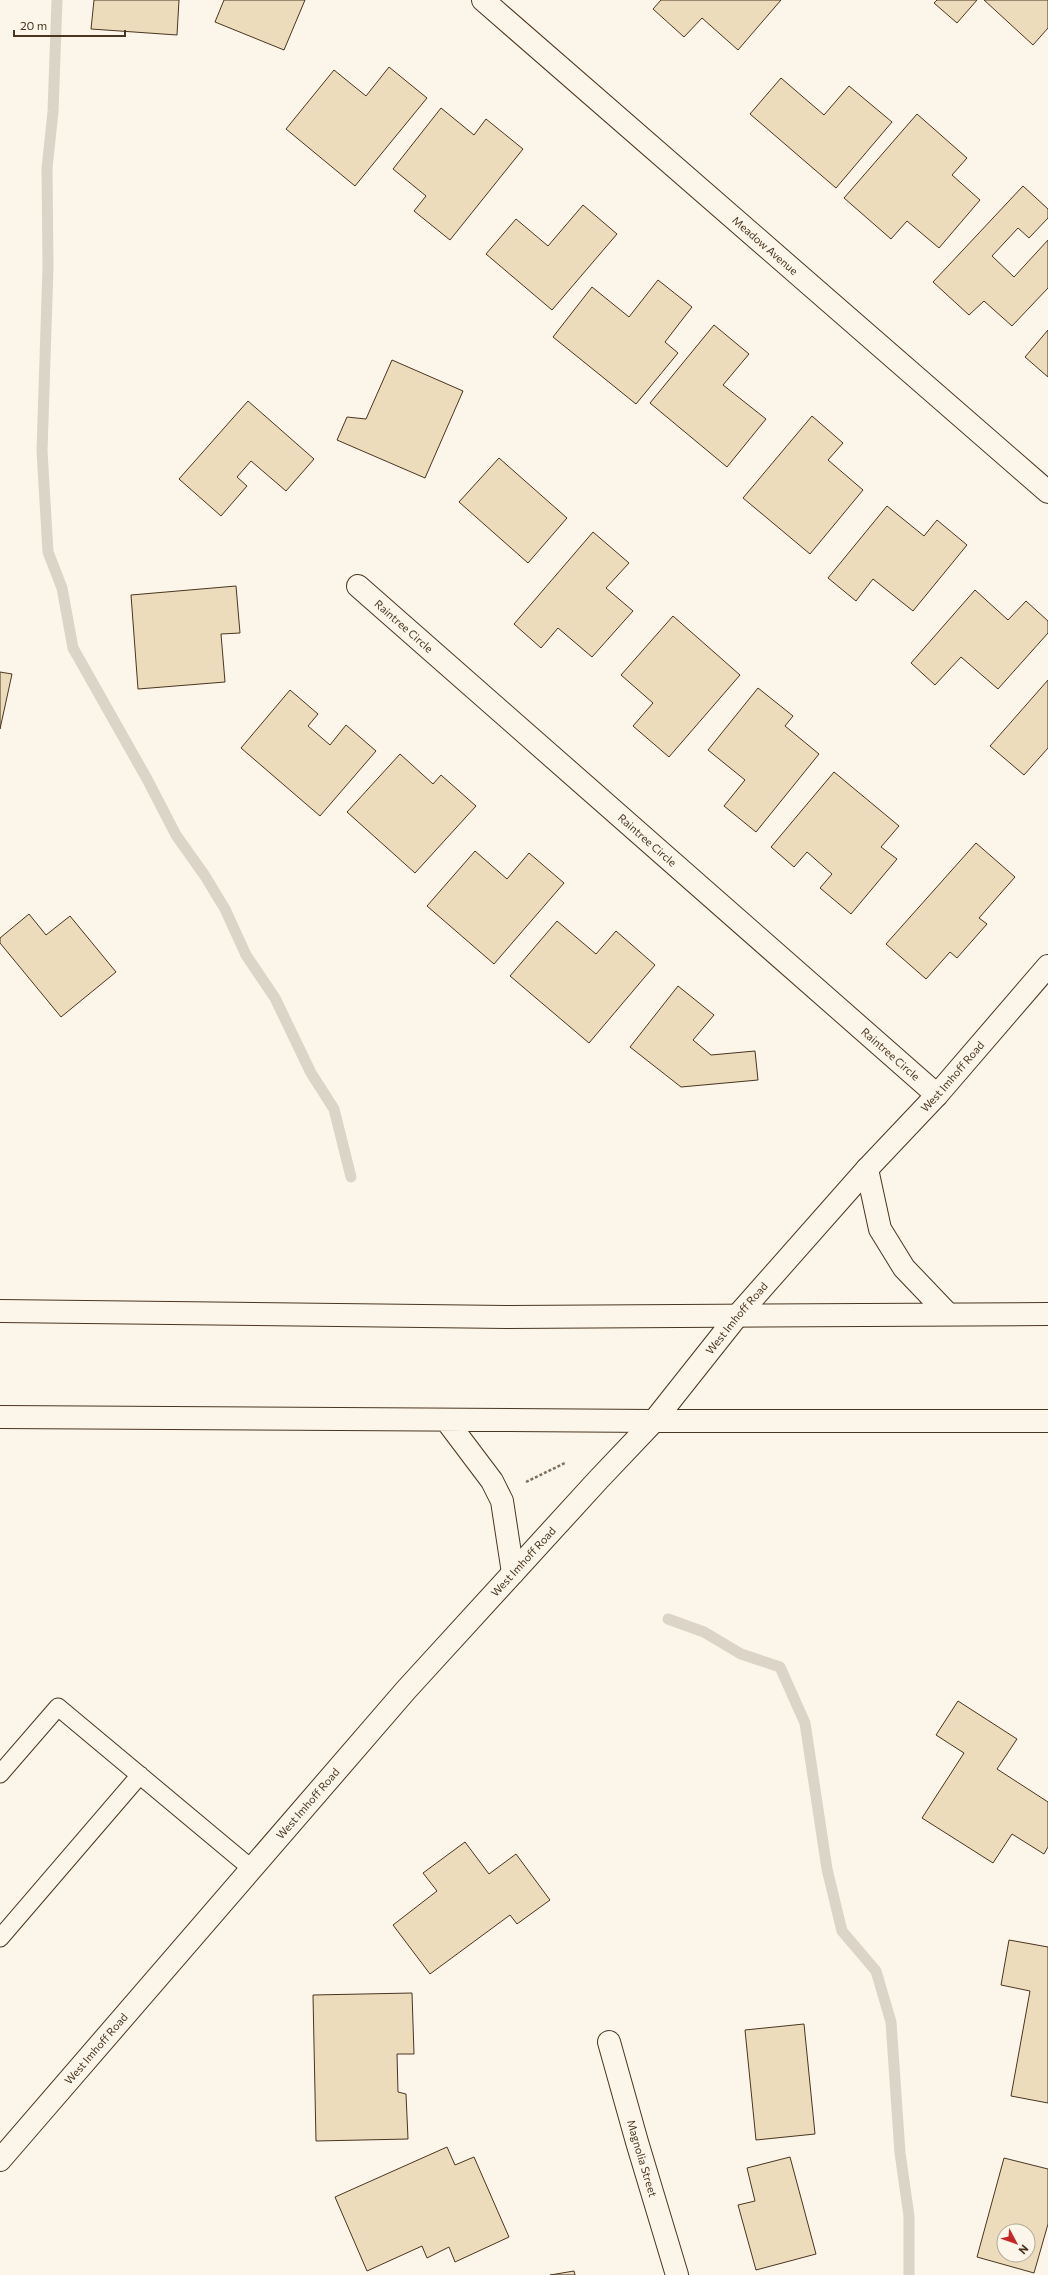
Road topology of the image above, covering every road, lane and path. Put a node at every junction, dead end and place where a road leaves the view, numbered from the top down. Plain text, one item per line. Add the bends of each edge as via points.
1 (482, 0) edge
2 (1048, 492) edge
3 (358, 586) dead end
4 (1048, 966) edge
5 (936, 1094) junction
6 (867, 1169) junction
7 (0, 1311) edge
8 (947, 1313) junction
9 (1048, 1314) edge
10 (738, 1315) junction
11 (0, 1417) edge
12 (446, 1420) junction
13 (654, 1421) junction
14 (1048, 1421) edge
15 (566, 1463) dead end
16 (522, 1484) dead end
17 (513, 1573) junction
18 (0, 1774) edge
19 (140, 1775) junction
20 (252, 1869) junction
21 (0, 1938) edge
22 (609, 2042) dead end
23 (0, 2160) edge
24 (677, 2275) edge

1 - 2 main road, Meadow Avenue
3 - 5 main road, Raintree Circle
4 - 5 main road, West Imhoff Road
5 - 6 main road, West Imhoff Road
6 - 8 main road via 880,1229 904,1268
6 - 10 main road, West Imhoff Road
7 - 10 main road via 499,1317
8 - 9 main road
8 - 10 main road
10 - 13 main road, West Imhoff Road
11 - 12 main road
12 - 13 main road
12 - 17 main road via 492,1481 502,1501
13 - 14 main road
13 - 17 main road, West Imhoff Road
15 - 16 path
17 - 20 main road, West Imhoff Road via 406,1690
18 - 19 lane via 58,1707
19 - 20 lane
19 - 21 lane
20 - 23 main road, West Imhoff Road
22 - 24 main road, Magnolia Street via 636,2142

